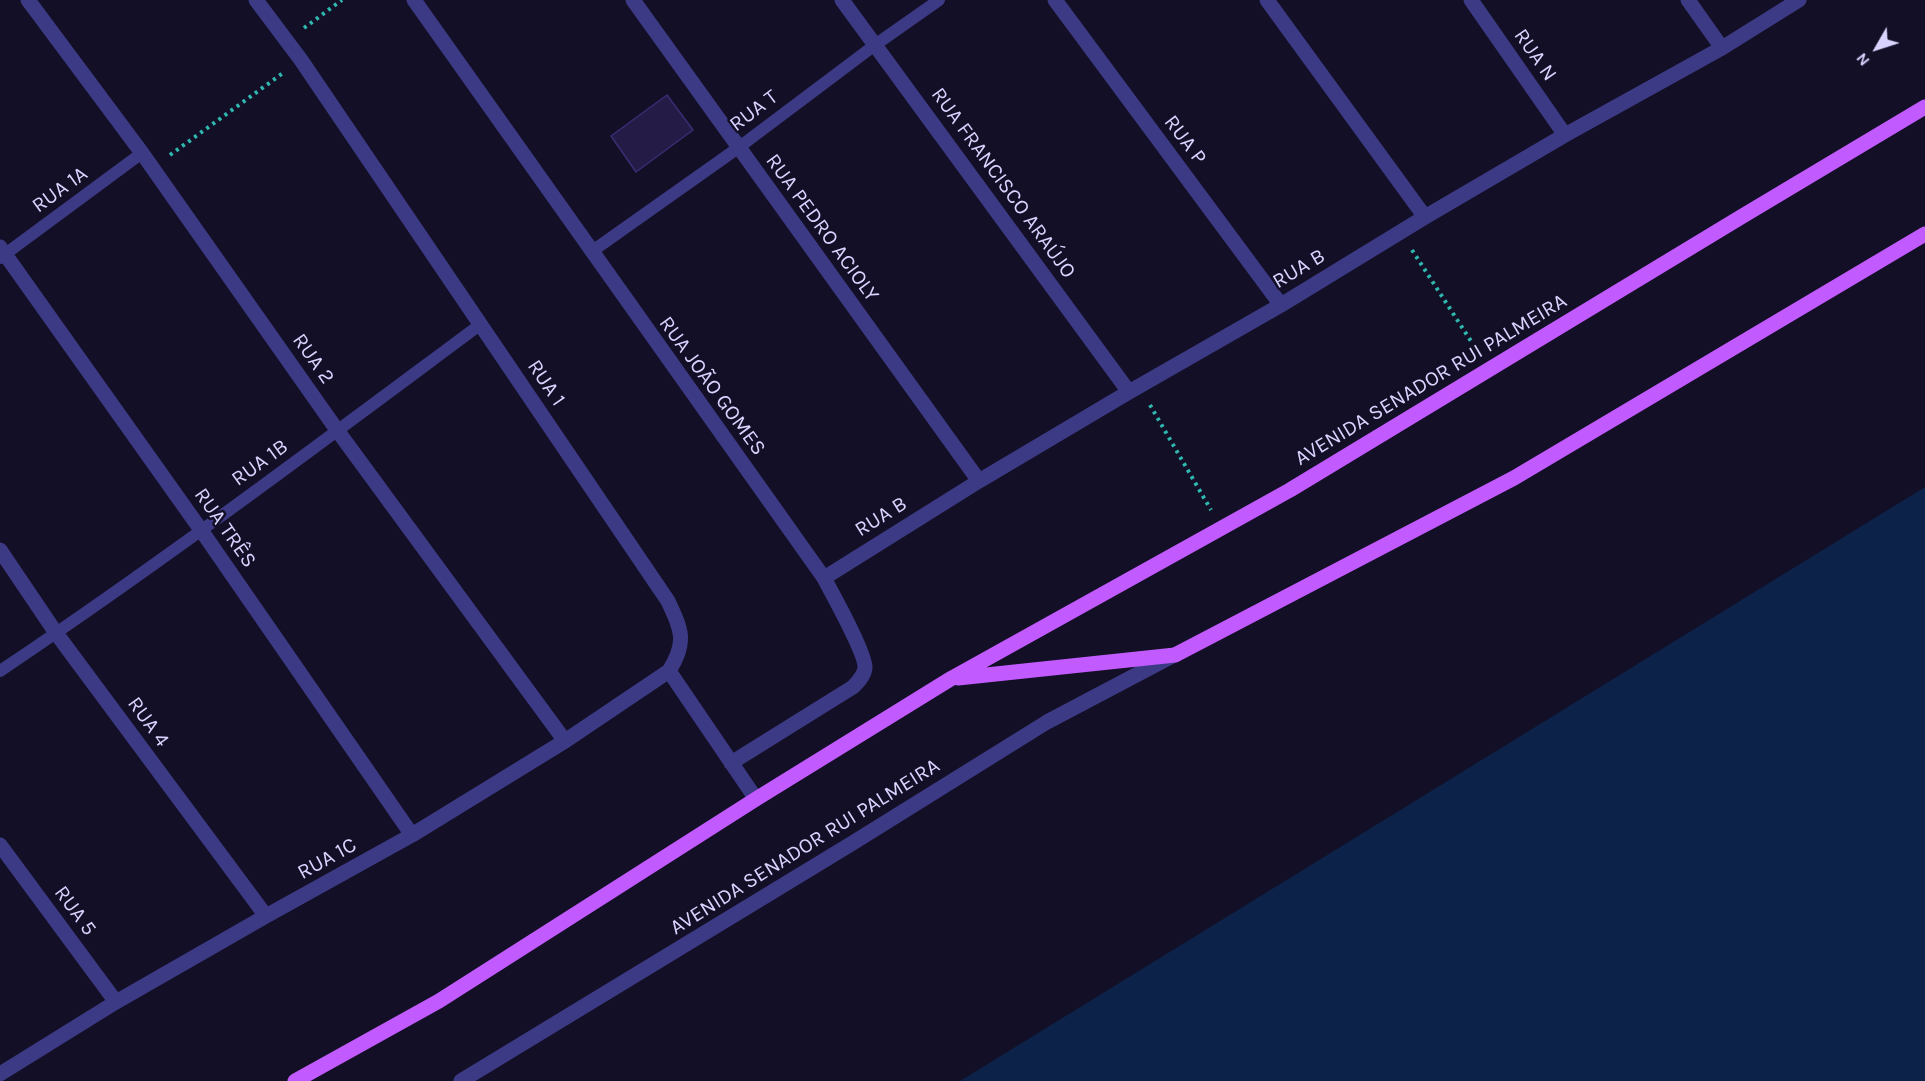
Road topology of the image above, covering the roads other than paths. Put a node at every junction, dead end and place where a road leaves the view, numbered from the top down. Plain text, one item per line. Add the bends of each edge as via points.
1 (28, 0) edge
2 (256, 0) edge
3 (414, 0) edge
4 (633, 0) edge
5 (842, 0) edge
6 (939, 0) edge
7 (1055, 0) edge
8 (1267, 0) edge
9 (1471, 0) edge
10 (1688, 0) edge
11 (1799, 0) edge
12 (875, 45) junction
13 (1722, 48) junction
14 (1925, 108) edge
15 (1565, 135) junction
16 (738, 148) junction
17 (142, 153) junction
18 (1425, 217) junction
19 (1925, 234) edge
20 (591, 252) junction
21 (2, 253) edge
22 (1281, 305) junction
23 (481, 324) junction
24 (1134, 389) junction
25 (337, 430) junction
26 (979, 481) junction
27 (201, 530) junction
28 (0, 550) edge
29 (824, 578) junction
30 (56, 633) junction
31 (1174, 655) junction
32 (0, 670) edge
33 (669, 671) junction
34 (952, 678) junction
35 (565, 741) junction
36 (731, 763) junction
37 (756, 799) junction
38 (412, 835) junction
39 (0, 845) edge
40 (266, 916) junction
41 (116, 1002) junction
42 (0, 1074) edge
43 (295, 1081) edge
44 (461, 1081) edge

1 - 17 street, RUA 2
2 - 23 street, RUA 1
3 - 20 street, RUA JOÃO GOMES
4 - 16 street, RUA PEDRO ACIOLY
5 - 12 street, RUA FRANCISCO ARAÚJO
6 - 12 lane, RUA T
7 - 22 street, RUA P
8 - 18 street
9 - 15 street, RUA N
10 - 13 street
11 - 13 street, RUA B
12 - 16 lane, RUA T
12 - 24 street, RUA FRANCISCO ARAÚJO
13 - 15 street, RUA B
14 - 34 main road, AVENIDA SENADOR RUI PALMEIRA via 1290,490
15 - 18 street, RUA B
16 - 20 lane, RUA T
16 - 26 street, RUA PEDRO ACIOLY
17 - 21 lane, RUA 1A
17 - 25 street, RUA 2
18 - 22 street, RUA B
19 - 31 main road, AVENIDA SENADOR RUI PALMEIRA via 1514,478
20 - 29 street, RUA JOÃO GOMES
21 - 27 street, RUA TRÊS
22 - 24 street, RUA B
23 - 25 lane, RUA 1B
23 - 33 street, RUA 1 via 668,601 682,642
24 - 26 street, RUA B
25 - 27 lane, RUA 1B
25 - 35 street, RUA 2
26 - 29 street, RUA B
27 - 30 lane, RUA 1B
27 - 38 street, RUA TRÊS
28 - 30 street, RUA 4
29 - 36 street, RUA JOÃO GOMES via 864,662 862,677 832,702
30 - 32 lane, RUA 1B
30 - 40 street, RUA 4
31 - 34 main road, AVENIDA SENADOR RUI PALMEIRA
31 - 44 street, AVENIDA SENADOR RUI PALMEIRA via 1047,722
33 - 35 street, RUA 1C
33 - 36 street
34 - 37 main road, AVENIDA SENADOR RUI PALMEIRA
35 - 38 street, RUA 1C
36 - 37 street
37 - 43 main road, AVENIDA SENADOR RUI PALMEIRA via 439,1001
38 - 40 street, RUA 1C
39 - 41 street, RUA 5
40 - 41 street, RUA 1C
41 - 42 street, RUA 1C

